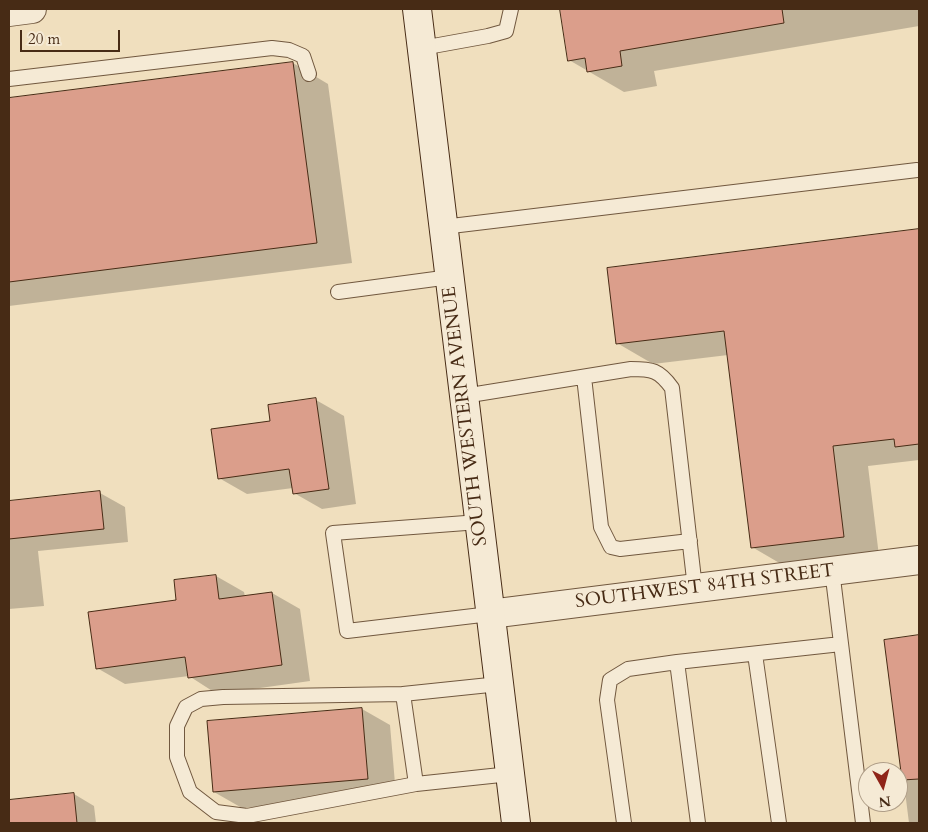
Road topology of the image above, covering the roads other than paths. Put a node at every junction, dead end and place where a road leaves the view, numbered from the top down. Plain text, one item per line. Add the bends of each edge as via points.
1 (32, 9) edge
2 (417, 9) edge
3 (511, 9) edge
4 (9, 12) edge
5 (422, 48) junction
6 (309, 74) dead end
7 (9, 79) edge
8 (917, 170) dead end
9 (444, 227) junction
10 (450, 278) junction
11 (338, 292) dead end
12 (584, 377) junction
13 (464, 396) junction
14 (479, 522) junction
15 (690, 542) junction
16 (919, 560) edge
17 (832, 570) junction
18 (695, 588) junction
19 (490, 614) junction
20 (841, 644) junction
21 (756, 654) junction
22 (677, 662) junction
23 (499, 684) junction
24 (403, 694) junction
25 (510, 774) junction
26 (416, 784) junction
27 (516, 823) edge
28 (624, 823) edge
29 (698, 823) edge
30 (779, 823) edge
31 (863, 823) edge

1 - 4 main road
2 - 5 main road, SOUTH WESTERN AVENUE
3 - 5 lane via 506,31
5 - 9 main road, SOUTH WESTERN AVENUE
6 - 7 lane via 304,56 272,48
8 - 9 lane
9 - 10 main road, SOUTH WESTERN AVENUE
10 - 11 lane
10 - 13 main road, SOUTH WESTERN AVENUE
12 - 13 lane
12 - 15 lane via 650,369 664,376 672,388
12 - 15 lane via 601,527 611,547 620,549
13 - 14 main road, SOUTH WESTERN AVENUE
14 - 19 main road, SOUTH WESTERN AVENUE
14 - 19 lane via 333,533 347,630
15 - 18 lane
16 - 17 main road, SOUTHWEST 84TH STREET
17 - 18 main road, SOUTHWEST 84TH STREET
17 - 20 lane
18 - 19 main road, SOUTHWEST 84TH STREET
19 - 23 main road, SOUTH WESTERN AVENUE
20 - 21 lane
20 - 31 lane
21 - 22 lane
21 - 30 lane
22 - 28 lane via 628,669 610,680 607,700
22 - 29 lane
23 - 24 lane
23 - 25 main road, SOUTH WESTERN AVENUE
24 - 26 lane
24 - 26 lane via 201,699 186,707 177,726 177,757 190,792 216,812 246,816
25 - 26 lane
25 - 27 main road, SOUTH WESTERN AVENUE

